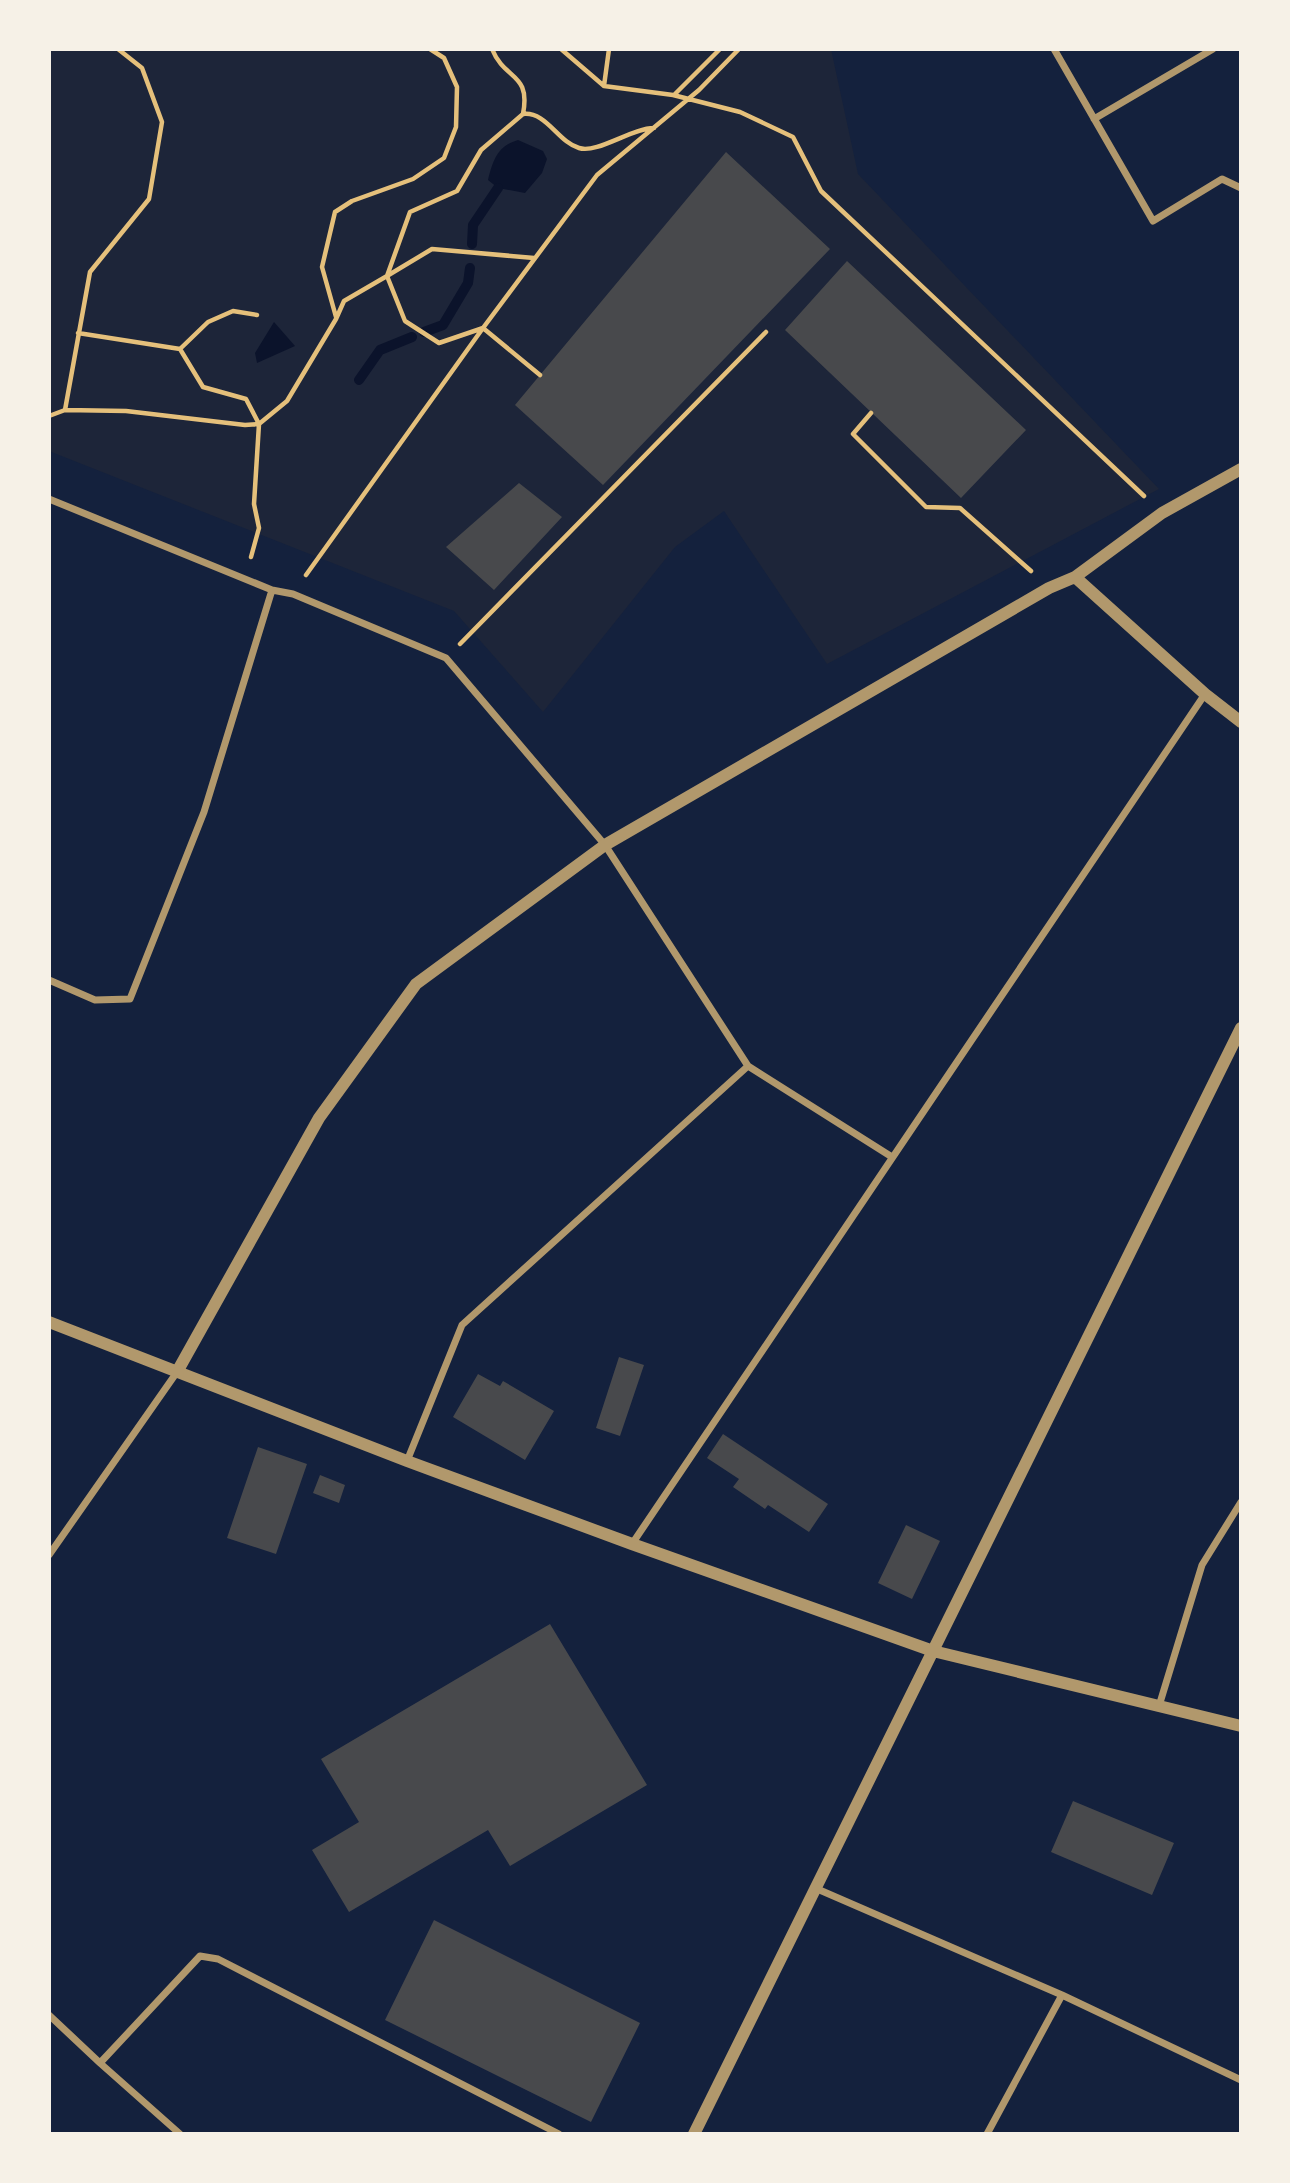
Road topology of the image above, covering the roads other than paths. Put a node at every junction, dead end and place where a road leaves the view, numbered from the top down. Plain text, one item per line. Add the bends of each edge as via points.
1 (1054, 49) edge
2 (1213, 49) edge
3 (1094, 119) junction
4 (1241, 188) edge
5 (1241, 469) edge
6 (49, 499) edge
7 (1075, 577) junction
8 (272, 590) junction
9 (1205, 694) junction
10 (1241, 722) edge
11 (605, 845) junction
12 (49, 981) edge
13 (1241, 1028) edge
14 (748, 1066) junction
15 (892, 1157) junction
16 (49, 1322) edge
17 (177, 1372) junction
18 (407, 1461) junction
19 (1241, 1503) edge
20 (632, 1544) junction
21 (49, 1555) edge
22 (933, 1651) junction
23 (1159, 1706) junction
24 (1241, 1726) edge
25 (815, 1888) junction
26 (1062, 1995) junction
27 (49, 2015) edge
28 (100, 2063) junction
29 (1241, 2080) edge
30 (180, 2134) edge
31 (559, 2134) edge
32 (694, 2134) edge
33 (987, 2134) edge

1 - 3 street
2 - 3 street
3 - 4 street via 1153,220 1222,179
5 - 7 street via 1162,513
6 - 8 street
7 - 9 street
7 - 11 street
8 - 11 street via 293,594 446,659
8 - 12 street via 204,811 130,999 95,1000
9 - 10 street
9 - 15 street
11 - 14 street
11 - 17 street via 416,984 319,1118
13 - 22 street
14 - 15 street
14 - 18 street via 462,1325
15 - 20 street
16 - 17 street
17 - 18 street
17 - 21 street
18 - 20 street
19 - 23 street via 1202,1565
20 - 22 street
22 - 23 street
22 - 25 street
23 - 24 street
25 - 26 street
25 - 32 street
26 - 29 street
26 - 33 street
27 - 28 street
28 - 30 street
28 - 31 street via 200,1956 218,1959

